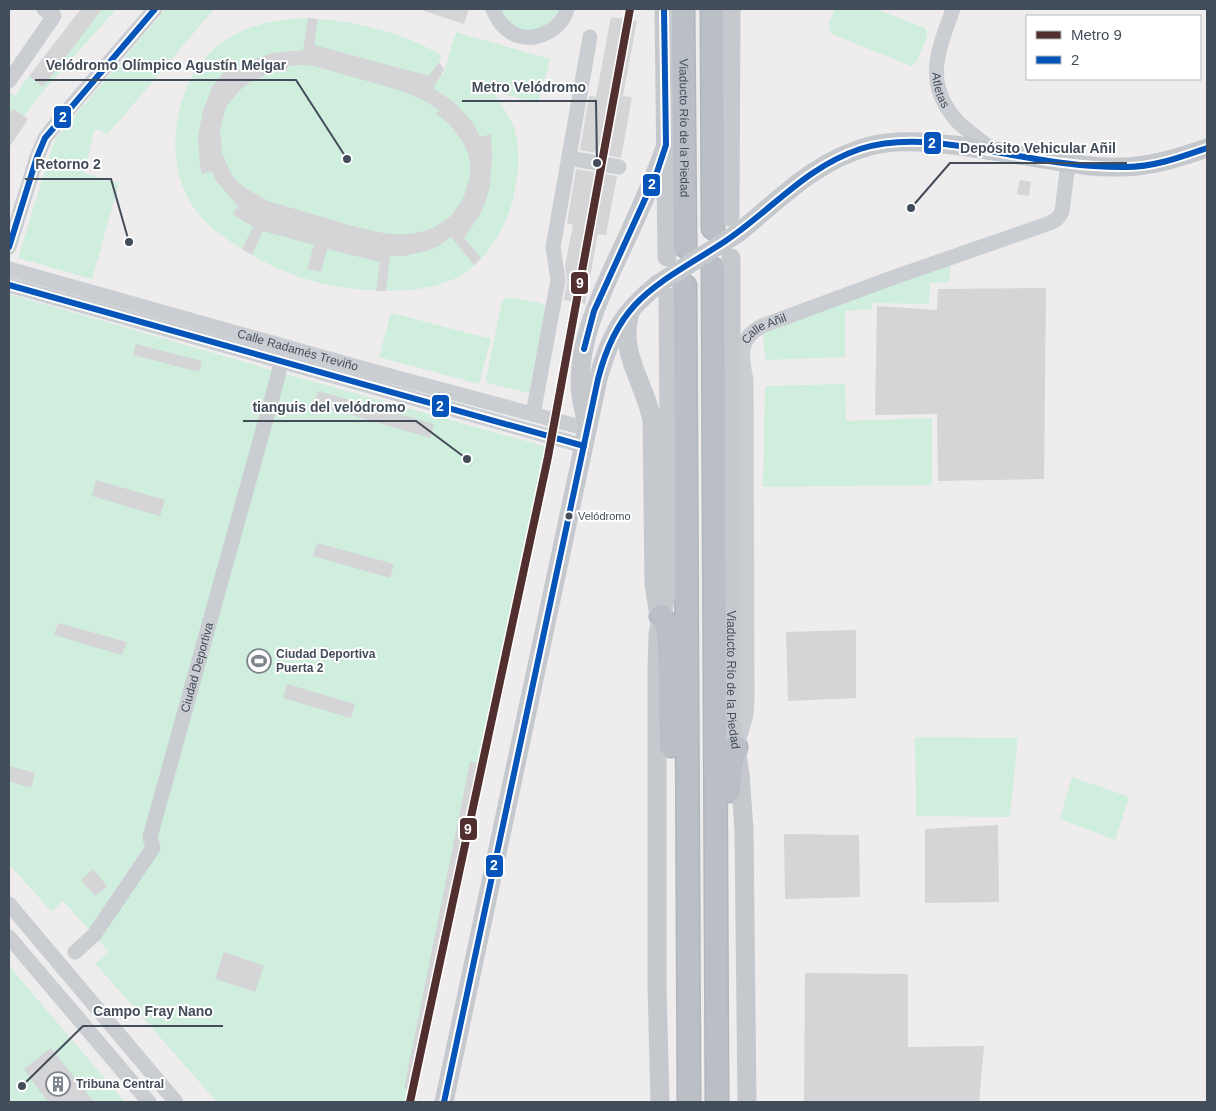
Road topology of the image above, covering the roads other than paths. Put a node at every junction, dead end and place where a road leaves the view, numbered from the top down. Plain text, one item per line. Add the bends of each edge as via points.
1 (155, 9) edge
2 (493, 9) edge
3 (568, 9) edge
4 (664, 9) edge
5 (683, 9) edge
6 (953, 9) edge
7 (728, 11) edge
8 (49, 12) edge
9 (590, 37) dead end
10 (9, 80) edge
11 (666, 145) junction
12 (1207, 148) edge
13 (994, 150) junction
14 (568, 158) junction
15 (1068, 163) junction
16 (619, 167) dead end
17 (727, 226) junction
18 (9, 248) edge
19 (676, 251) joint
20 (722, 264) joint
21 (9, 269) edge
22 (9, 285) edge
23 (670, 289) junction
24 (631, 308) junction
25 (281, 361) junction
26 (377, 380) junction
27 (533, 414) junction
28 (586, 438) junction
29 (661, 616) junction
30 (736, 747) junction
31 (9, 904) edge
32 (717, 917) junction
33 (9, 937) edge
34 (688, 948) junction
35 (75, 952) dead end
36 (149, 1102) edge
37 (176, 1102) edge
38 (444, 1102) edge
39 (660, 1102) edge
40 (689, 1102) edge
41 (717, 1102) edge
42 (747, 1102) edge

1 - 18 street via 45,138
2 - 3 street via 503,26 516,35 532,37 557,26
4 - 11 main road, Viaducto Río de la Piedad
5 - 19 highway, Viaducto Río de la Piedad
6 - 13 street, Atletas via 938,51 937,86 958,122
7 - 17 highway
8 - 10 street
9 - 14 street
11 - 19 main road, Viaducto Río de la Piedad
11 - 28 main road via 589,328 580,383
12 - 15 main road via 1166,162 1136,166 1117,168
13 - 15 main road
13 - 17 main road via 915,142 870,146 817,169 787,192
14 - 16 street
14 - 27 street via 553,247 558,280
15 - 30 street, Calle Añil via 1062,212 1050,223 762,326 745,342 742,360 746,380 747,700
17 - 23 main road, bridge
20 - 30 main road, Viaducto Río de la Piedad via 732,717
20 - 32 highway, Viaducto Río de la Piedad
21 - 26 street, Calle Radamés Treviño
22 - 25 street, Calle Radamés Treviño
23 - 24 main road
23 - 29 main road via 670,575
23 - 34 highway
24 - 28 main road via 608,347
24 - 29 main road via 626,329 627,346 649,406 653,428 654,584
25 - 26 street, Calle Radamés Treviño
25 - 35 street, Ciudad Deportiva via 150,837 153,848 94,936
26 - 27 street, Calle Radamés Treviño
26 - 28 street, Calle Radamés Treviño
27 - 28 street, Calle Radamés Treviño
28 - 38 main road
29 - 34 highway via 669,641 674,843
29 - 39 main road via 657,669
30 - 32 highway via 731,765 723,886
30 - 42 main road, Viaducto Río de la Piedad via 744,830
31 - 37 street
32 - 41 highway, Viaducto Río de la Piedad
33 - 36 street
34 - 40 highway

